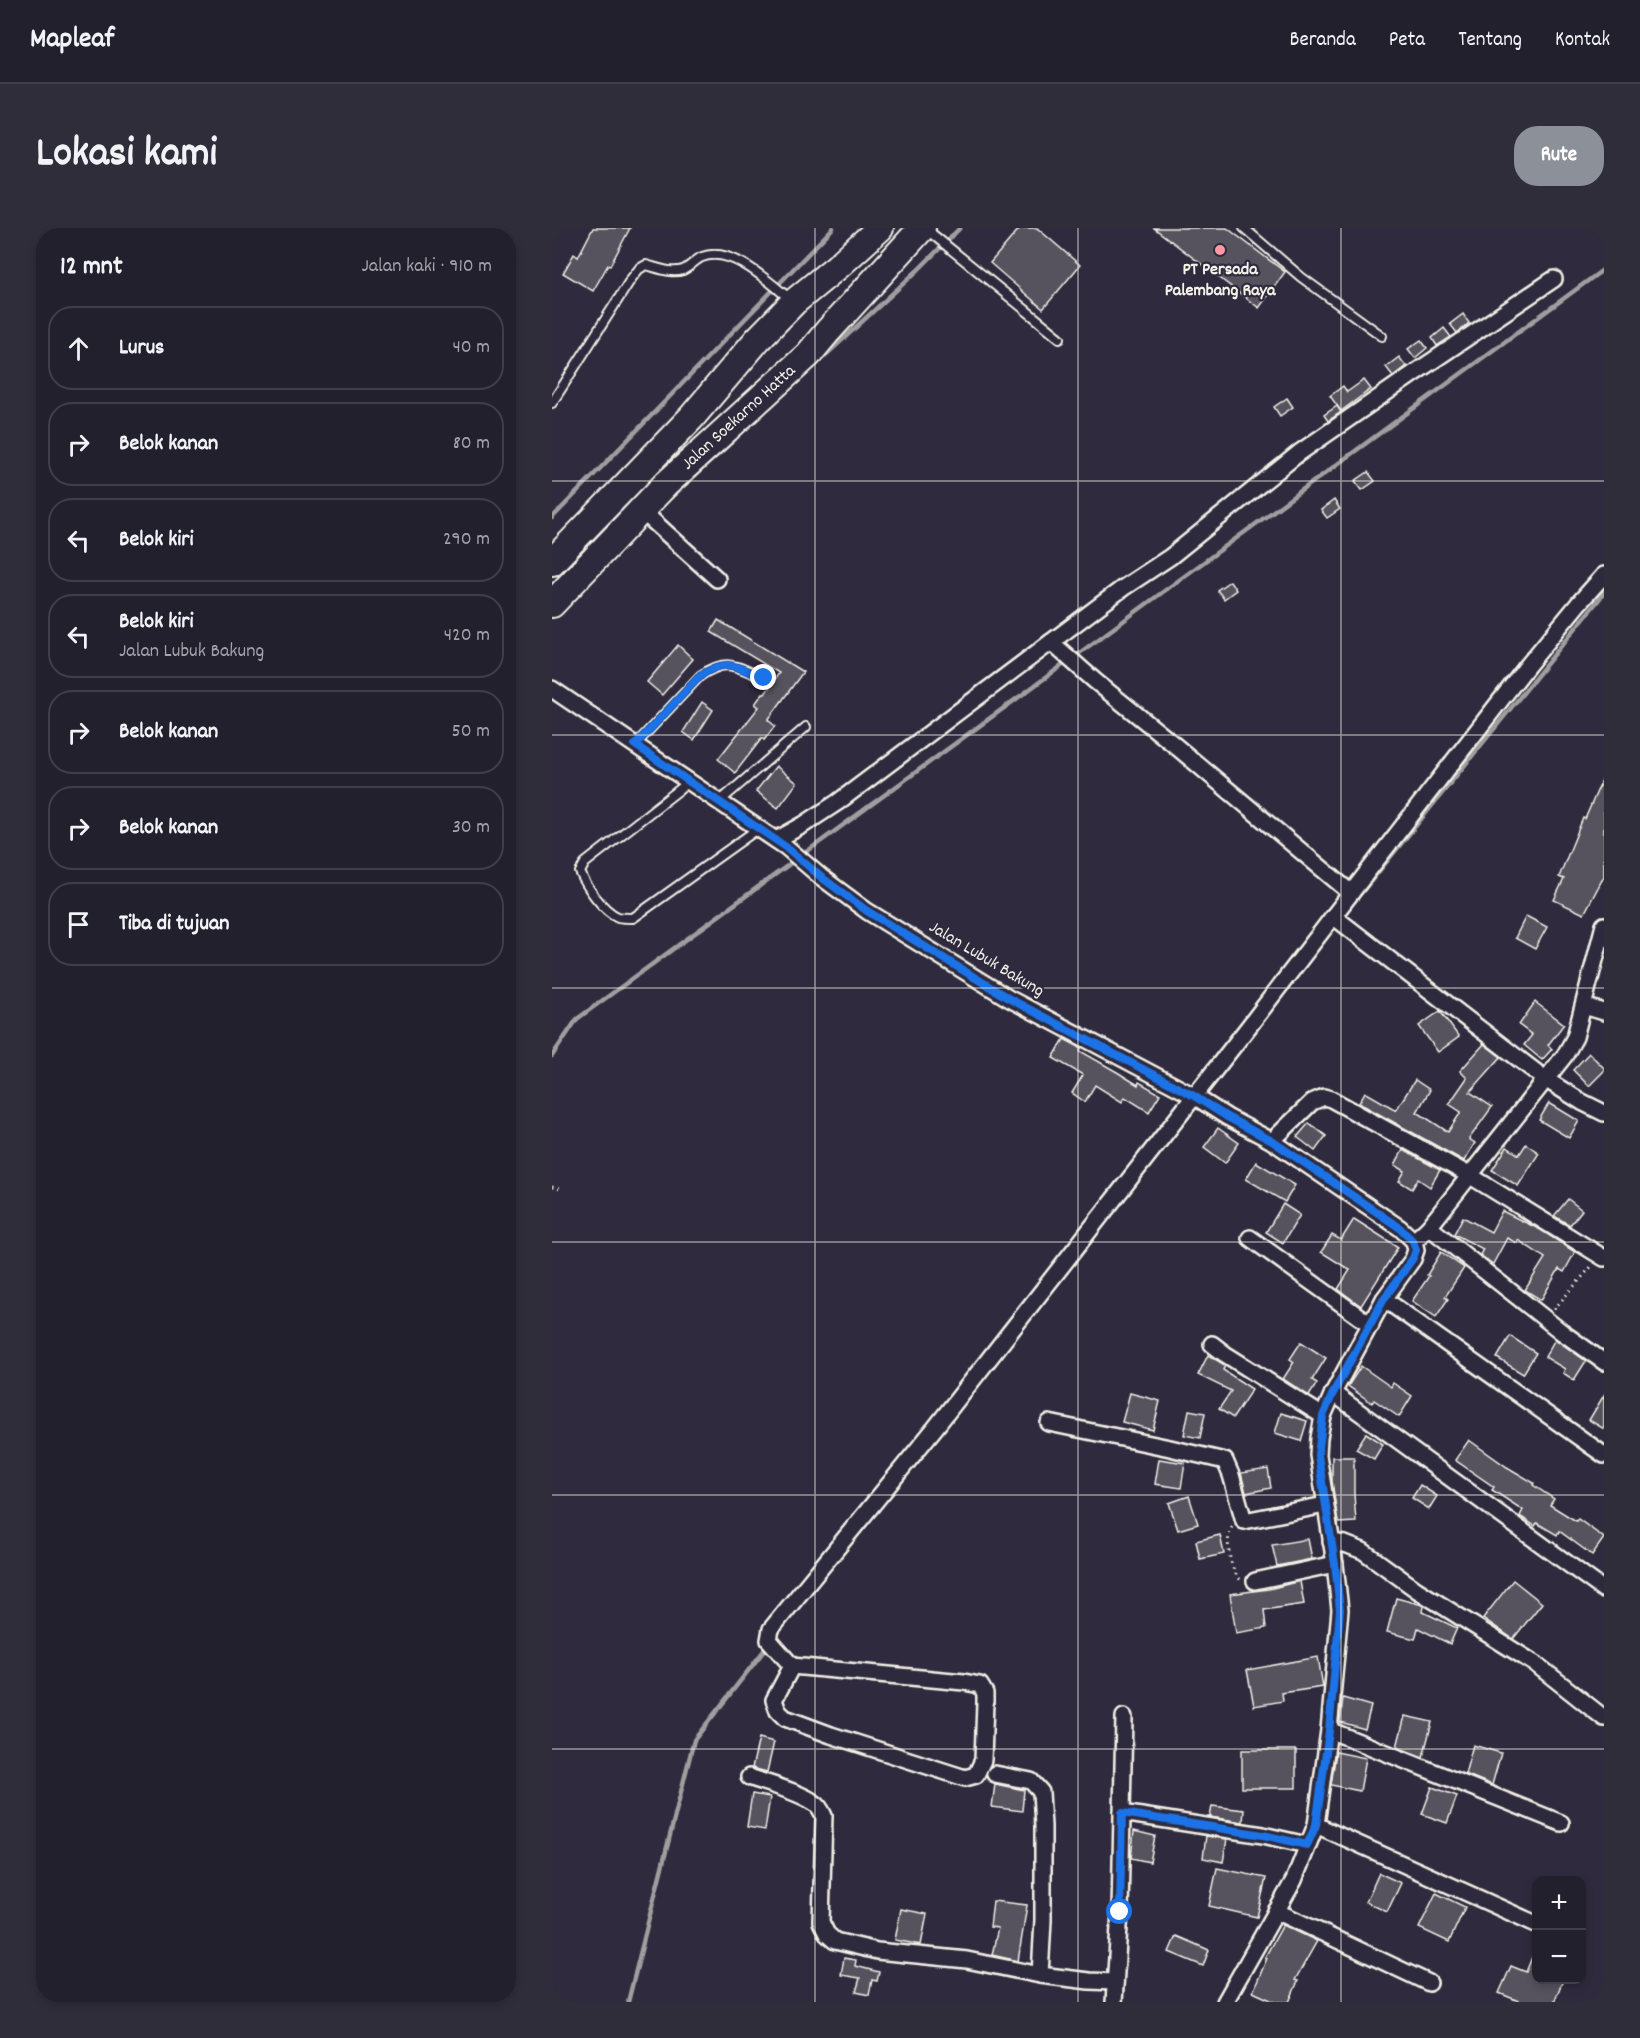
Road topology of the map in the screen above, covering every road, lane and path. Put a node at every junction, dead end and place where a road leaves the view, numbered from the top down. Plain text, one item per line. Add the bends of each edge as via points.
1 (880, 228) edge
2 (1244, 228) edge
3 (929, 232) edge
4 (1554, 279) dead end
5 (787, 296) junction
6 (1382, 336) dead end
7 (1060, 338) dead end
8 (552, 403) edge
9 (642, 511) junction
10 (552, 562) edge
11 (1604, 575) edge
12 (717, 579) dead end
13 (552, 604) edge
14 (1055, 645) junction
15 (764, 678) dead end
16 (552, 689) edge
17 (806, 727) dead end
18 (635, 745) junction
19 (689, 782) junction
20 (719, 802) junction
21 (759, 828) junction
22 (781, 843) junction
23 (1351, 893) junction
24 (1335, 918) junction
25 (1604, 925) edge
26 (1584, 1006) junction
27 (1604, 1012) edge
28 (1545, 1079) junction
29 (1195, 1097) junction
30 (1604, 1113) edge
31 (1272, 1141) junction
32 (1469, 1175) junction
33 (552, 1187) edge
34 (559, 1189) dead end
35 (1429, 1227) junction
36 (1250, 1238) dead end
37 (1413, 1241) junction
38 (1603, 1257) edge
39 (1384, 1299) junction
40 (1544, 1319) junction
41 (1371, 1324) junction
42 (1212, 1344) dead end
43 (1604, 1362) edge
44 (1333, 1393) junction
45 (1323, 1416) junction
46 (1049, 1424) dead end
47 (1604, 1455) edge
48 (1324, 1505) junction
49 (1244, 1521) junction
50 (1331, 1542) junction
51 (1335, 1564) junction
52 (1255, 1581) joint
53 (1604, 1590) edge
54 (789, 1664) junction
55 (1124, 1717) dead end
56 (1604, 1718) edge
57 (1329, 1731) junction
58 (995, 1774) dead end
59 (749, 1777) dead end
60 (1122, 1813) junction
61 (1561, 1823) dead end
62 (1316, 1825) junction
63 (1307, 1845) junction
64 (1276, 1911) junction
65 (1532, 1922) edge
66 (1040, 1975) junction
67 (1115, 1982) junction
68 (1429, 1983) dead end
69 (1114, 2002) edge
70 (1225, 2002) edge

1 - 5 highway, Jalan Soekarno Hatta via 838,266
2 - 6 lane via 1301,277
3 - 7 lane
3 - 9 highway, Jalan Soekarno Hatta via 828,331 808,356 665,485
4 - 14 street via 1299,453
5 - 8 lane via 757,271 721,254 702,257 682,270 668,272 646,265 639,269
5 - 10 highway, Jalan Soekarno Hatta via 758,339 691,418
9 - 12 street
9 - 13 highway, Jalan Soekarno Hatta
11 - 23 street via 1528,665
14 - 22 street
14 - 23 street
15 - 18 lane via 728,664 710,669
16 - 18 street, Jalan Lubuk Bakung
17 - 20 lane
18 - 19 street, Jalan Lubuk Bakung
19 - 20 street, Jalan Lubuk Bakung
19 - 21 lane via 585,863 580,872 599,902 618,917 633,918
20 - 21 street, Jalan Lubuk Bakung
21 - 22 street, Jalan Lubuk Bakung
22 - 29 street, Jalan Lubuk Bakung via 867,911 1008,998
23 - 24 street
24 - 28 street
24 - 29 street
25 - 26 street
26 - 27 street
26 - 28 street via 1575,1037
28 - 30 street
28 - 32 street
29 - 31 street, Jalan Lubuk Bakung
29 - 54 street via 771,1629 769,1640
31 - 32 street via 1312,1102 1324,1097
31 - 37 street, Jalan Lubuk Bakung via 1400,1228
32 - 35 street
32 - 38 street
33 - 34 path
35 - 37 street
35 - 40 street
36 - 41 street
37 - 39 street via 1416,1250 1409,1266
38 - 40 path
39 - 41 street
39 - 47 street
40 - 43 street
41 - 44 street
42 - 45 street
44 - 45 street
44 - 53 street
45 - 48 street via 1318,1455
46 - 49 street via 1225,1461
48 - 49 street
48 - 50 street
49 - 52 path via 1230,1529 1230,1556 1238,1579
50 - 51 street
50 - 56 street via 1363,1551 1417,1590 1537,1665
51 - 52 street
51 - 57 street via 1340,1610
54 - 54 street via 774,1700 785,1718 965,1778 976,1775 983,1760 985,1692 980,1685
55 - 60 street
57 - 61 street
57 - 62 street
58 - 66 street via 1031,1781 1041,1792
59 - 66 street via 789,1791 821,1810 821,1922 835,1941
60 - 63 street
60 - 67 street
62 - 63 street
62 - 65 street
63 - 64 street via 1294,1880
64 - 68 street
64 - 70 street
66 - 67 street
67 - 69 street

